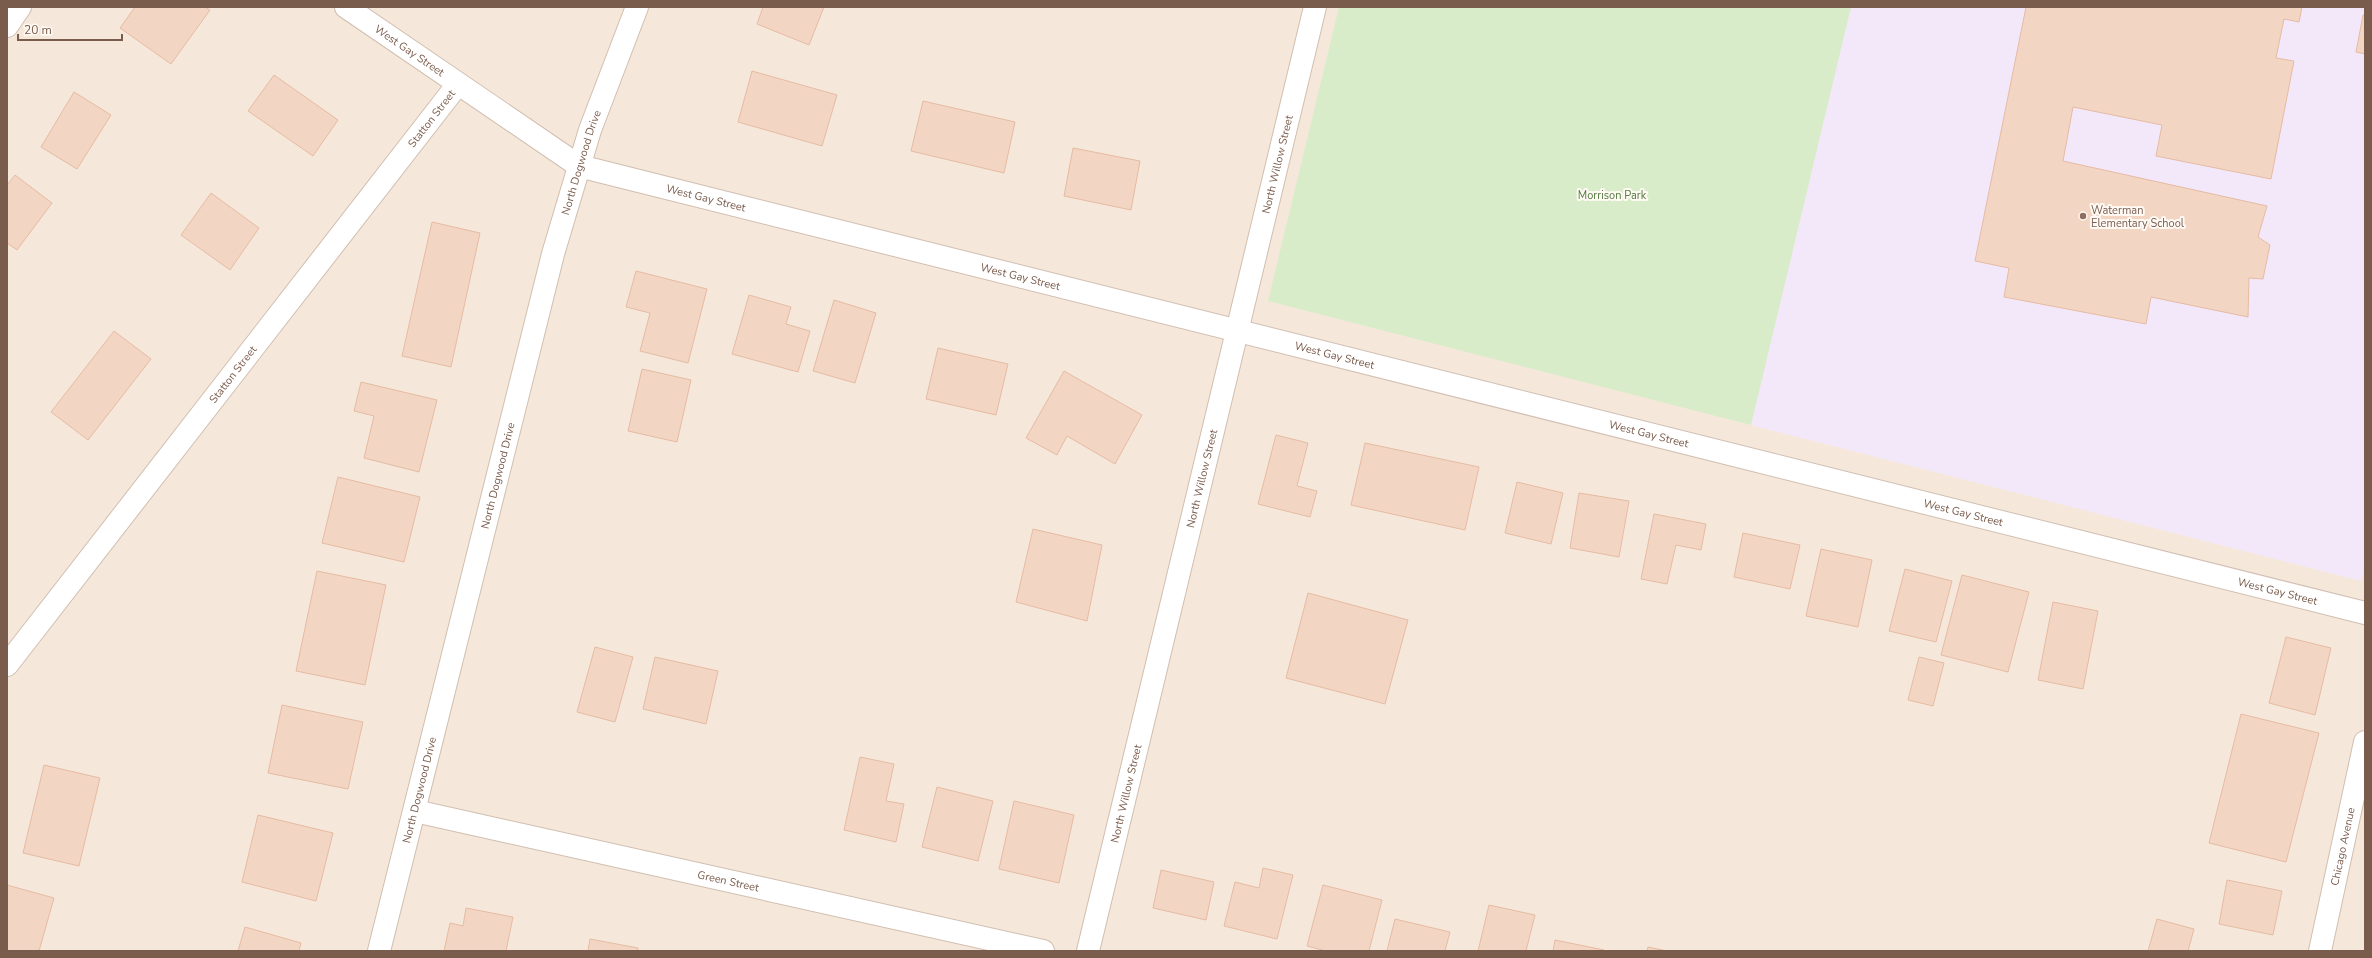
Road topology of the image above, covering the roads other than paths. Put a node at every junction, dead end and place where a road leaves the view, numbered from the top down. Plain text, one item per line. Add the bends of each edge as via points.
1 (20, 7) edge
2 (346, 7) edge
3 (637, 7) edge
4 (1315, 7) edge
5 (7, 26) edge
6 (458, 84) junction
7 (579, 166) junction
8 (1236, 332) junction
9 (2365, 613) edge
10 (7, 665) edge
11 (2365, 742) edge
12 (415, 811) junction
13 (379, 951) edge
14 (1043, 951) edge
15 (1088, 951) edge
16 (2320, 951) edge

1 - 5 street
2 - 6 street, West Gay Street
3 - 7 street, North Dogwood Drive via 590,130
4 - 8 street, North Willow Street
6 - 7 street, West Gay Street
6 - 10 street, Statton Street
7 - 8 street, West Gay Street
7 - 12 street, North Dogwood Drive via 529,348
8 - 9 street, West Gay Street
8 - 15 street, North Willow Street
11 - 16 street, Chicago Avenue
12 - 13 street, North Dogwood Drive
12 - 14 street, Green Street

